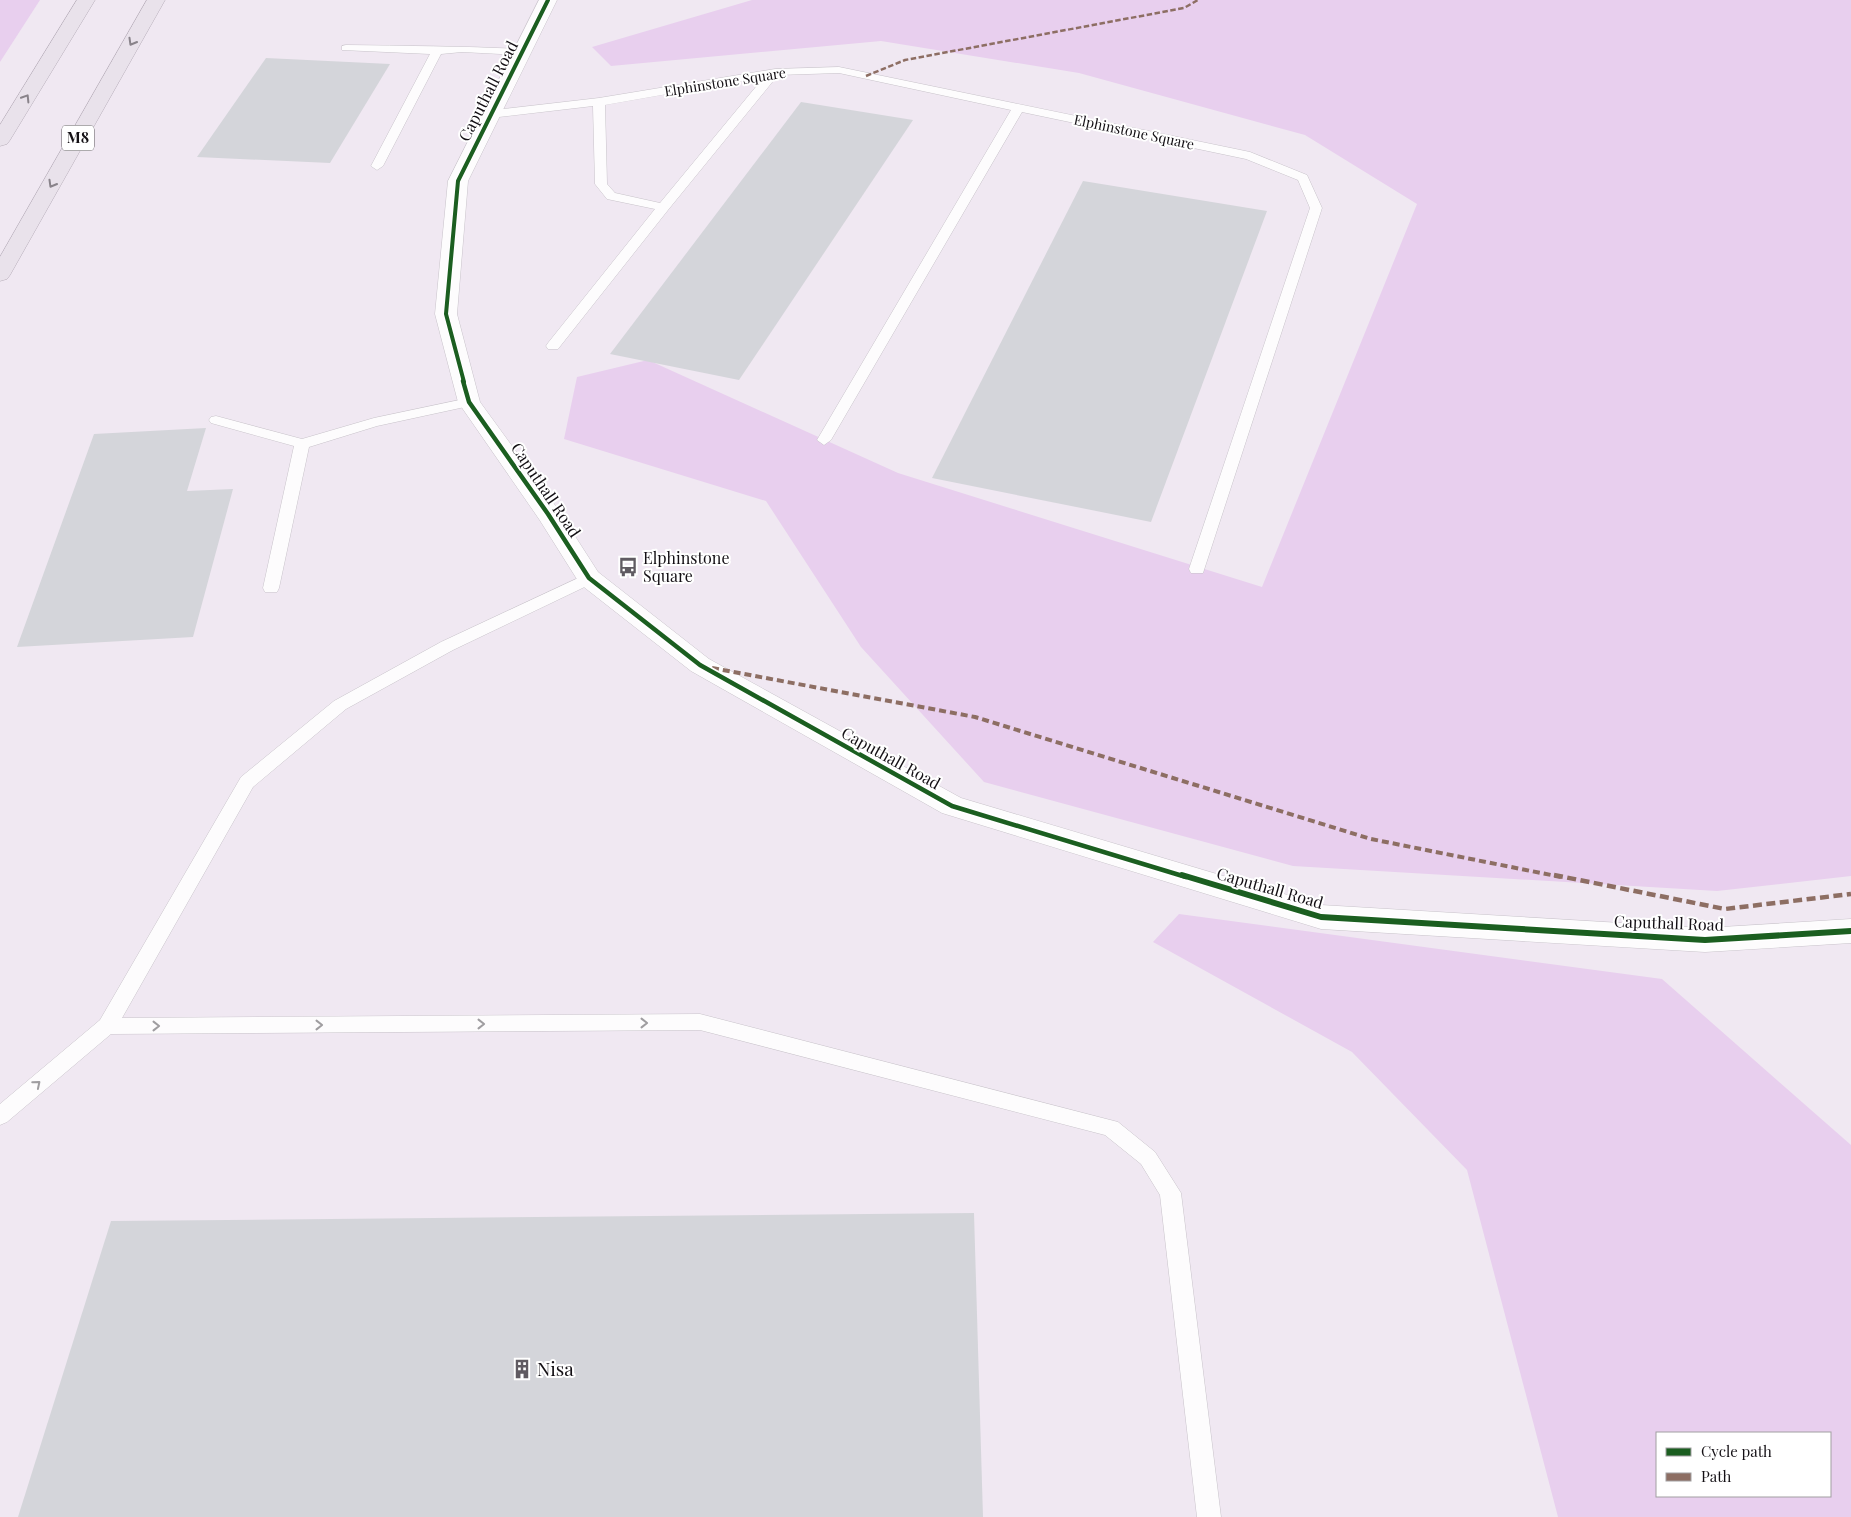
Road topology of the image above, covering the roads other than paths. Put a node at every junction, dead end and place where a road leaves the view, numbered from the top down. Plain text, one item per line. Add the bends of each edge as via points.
1 (86, 0) edge
2 (156, 0) edge
3 (548, 0) edge
4 (346, 48) dead end
5 (437, 51) junction
6 (521, 52) junction
7 (775, 72) junction
8 (599, 102) junction
9 (1019, 107) junction
10 (490, 114) junction
11 (0, 140) edge
12 (377, 166) dead end
13 (663, 207) junction
14 (0, 275) edge
15 (553, 346) dead end
16 (469, 402) junction
17 (216, 420) dead end
18 (824, 440) dead end
19 (302, 444) junction
20 (1197, 569) dead end
21 (589, 578) junction
22 (271, 588) dead end
23 (1851, 931) edge
24 (108, 1026) junction
25 (0, 1116) edge
26 (1209, 1517) edge

11 -> 1 highway
2 -> 14 highway, M8
3 - 6 street, Caputhall Road
4 - 5 lane
5 - 6 lane
5 - 12 lane
6 - 10 street, Caputhall Road
7 - 8 lane, Elphinstone Square
7 - 9 lane, Elphinstone Square via 839,70
7 - 13 lane
8 - 10 lane, Elphinstone Square
8 - 13 lane via 601,184 611,196
9 - 18 lane
9 - 20 lane, Elphinstone Square via 1250,156 1303,178 1316,208
10 - 16 street, Caputhall Road via 458,181 446,314
13 - 15 lane
16 - 19 lane via 374,422
16 - 21 street, Caputhall Road
17 - 19 lane
19 - 22 lane
21 - 23 street, Caputhall Road via 700,665 952,806 1321,917 1704,940
21 - 24 lane via 447,646 340,705 247,782
25 -> 24 lane
24 -> 26 lane via 700,1022 1111,1128 1148,1158 1170,1193

